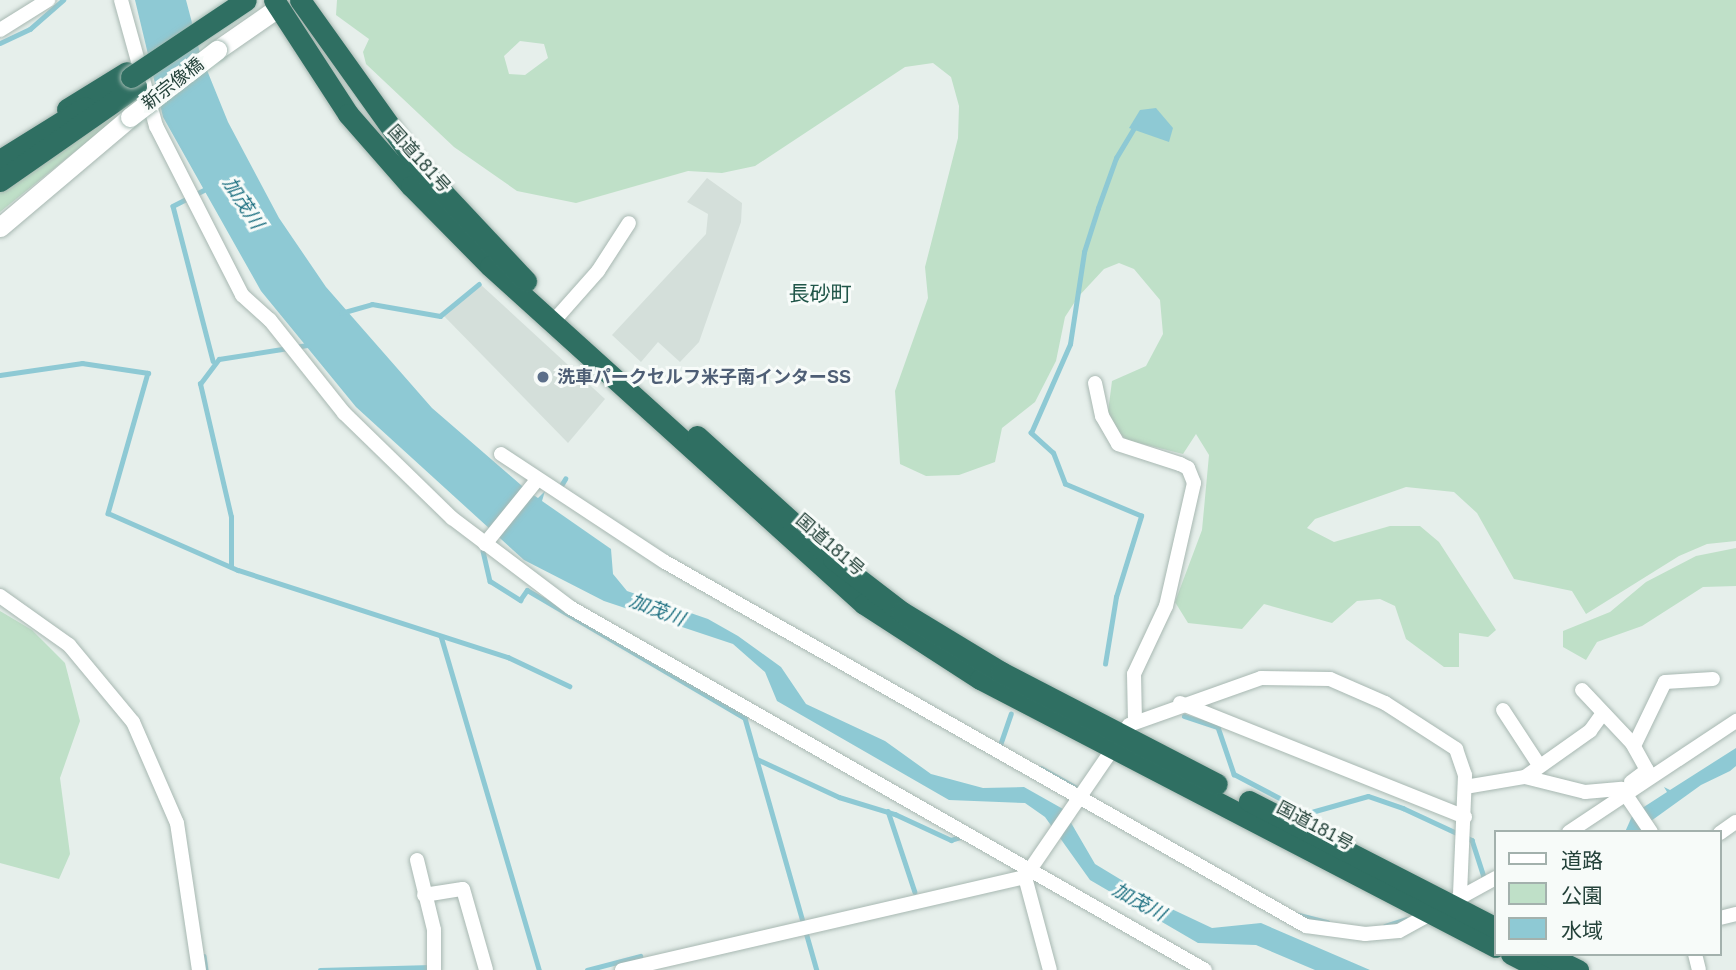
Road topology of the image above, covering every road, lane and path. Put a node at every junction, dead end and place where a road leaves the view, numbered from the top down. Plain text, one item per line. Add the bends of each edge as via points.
1 (48, 0) edge
2 (121, 0) edge
3 (300, 0) edge
4 (280, 2) edge
5 (233, 4) edge
6 (0, 30) edge
7 (131, 78) junction
8 (0, 151) edge
9 (0, 160) edge
10 (0, 181) edge
11 (629, 223) dead end
12 (0, 227) edge
13 (556, 318) junction
14 (1095, 383) dead end
15 (501, 454) dead end
16 (532, 486) junction
17 (488, 541) junction
18 (0, 596) edge
19 (1713, 679) dead end
20 (1581, 690) dead end
21 (1180, 703) junction
22 (1503, 710) dead end
23 (1604, 713) junction
24 (1736, 720) edge
25 (1123, 733) junction
26 (1634, 746) junction
27 (1539, 765) junction
28 (1525, 776) junction
29 (1465, 787) junction
30 (1626, 795) junction
31 (1080, 803) junction
32 (1465, 817) junction
33 (1572, 830) edge
34 (1650, 830) edge
35 (417, 860) dead end
36 (1030, 870) junction
37 (1494, 879) edge
38 (424, 895) junction
39 (1446, 905) junction
40 (1494, 927) edge
41 (1494, 945) edge
42 (1527, 960) edge
43 (656, 966) edge
44 (199, 970) edge
45 (434, 970) edge
46 (486, 970) edge
47 (621, 970) edge
48 (1050, 970) edge
49 (1205, 970) edge
50 (1578, 970) edge

1 - 6 street
2 - 17 street via 156,126 242,295 381,451
3 - 13 highway, 国道181号 via 420,168
4 - 12 street, 新宗像橋, bridge via 130,117
4 - 13 highway, 国道181号 via 348,114 411,186
5 - 7 highway, bridge
7 - 8 highway
7 - 9 highway
7 - 10 highway
11 - 13 street via 598,271
13 - 25 highway, 国道181号 via 864,604 980,679
14 - 25 street via 1102,416 1118,444 1188,468 1194,483 1166,606 1134,674
15 - 16 street
16 - 17 street
16 - 31 street
17 - 36 street via 571,608
18 - 44 street via 69,645 133,722 177,823
19 - 26 street via 1665,682
20 - 23 street
21 - 25 street
21 - 29 street via 1261,678 1330,678 1445,739 1460,755
21 - 32 street
22 - 27 street
23 - 26 street
23 - 27 street via 1590,731
24 - 30 street
25 - 31 street
25 - 39 highway, 国道181号
26 - 30 street via 1647,770
27 - 28 street
28 - 29 street
28 - 30 street via 1585,792
29 - 32 street
30 - 33 street
30 - 34 street
31 - 36 street
31 - 39 street via 1306,926 1381,933 1416,926
32 - 39 street
35 - 38 street
36 - 43 street
36 - 48 street
36 - 49 street
37 - 39 street
38 - 45 street via 433,930
38 - 46 street via 463,889
39 - 40 highway, 国道181号
39 - 41 highway, 国道181号
42 - 50 highway
43 - 47 street

